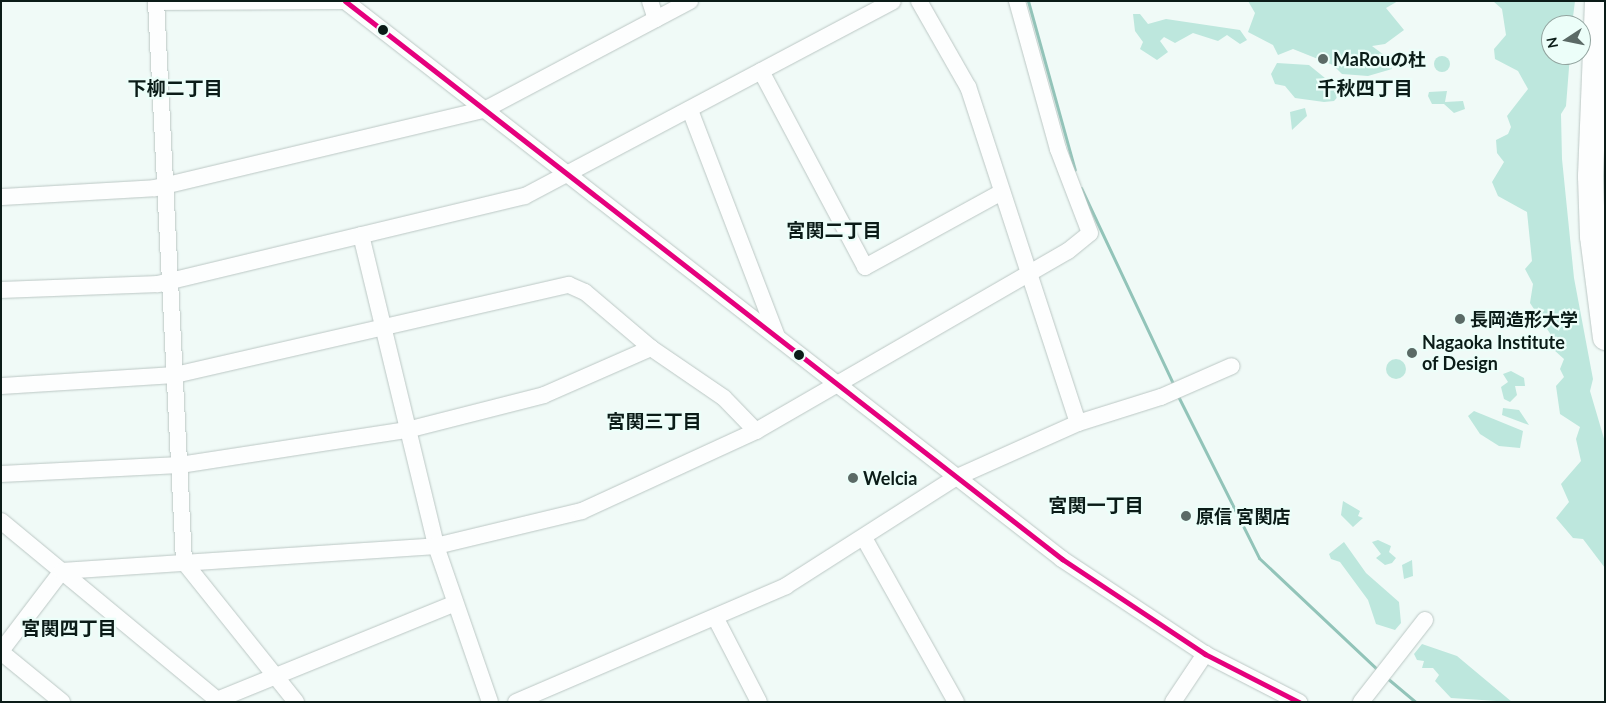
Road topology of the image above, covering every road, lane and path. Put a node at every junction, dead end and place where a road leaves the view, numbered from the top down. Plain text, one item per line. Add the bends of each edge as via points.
1 (345, 1) edge
2 (650, 1) edge
3 (690, 1) edge
4 (893, 1) edge
5 (920, 1) edge
6 (1017, 1) edge
7 (1597, 1) edge
8 (156, 2) edge
9 (656, 19) junction
10 (761, 71) junction
11 (486, 109) junction
12 (690, 110) junction
13 (570, 174) junction
14 (165, 185) junction
15 (1002, 192) junction
16 (1, 197) edge
17 (361, 235) junction
18 (1030, 273) junction
19 (169, 280) junction
20 (1, 290) edge
21 (383, 327) junction
22 (1605, 336) edge
23 (777, 337) junction
24 (651, 348) junction
25 (1232, 366) dead end
26 (175, 375) junction
27 (1, 386) edge
28 (840, 386) junction
29 (1078, 423) junction
30 (407, 430) junction
31 (756, 431) junction
32 (180, 465) junction
33 (1, 474) edge
34 (955, 478) junction
35 (1, 521) edge
36 (864, 538) junction
37 (436, 546) junction
38 (184, 562) junction
39 (62, 571) junction
40 (454, 604) junction
41 (716, 619) junction
42 (1425, 620) dead end
43 (1, 651) edge
44 (1205, 654) junction
45 (276, 676) junction
46 (62, 702) edge
47 (296, 702) edge
48 (490, 702) edge
49 (516, 702) edge
50 (759, 702) edge
51 (956, 702) edge
52 (1173, 702) edge
53 (1299, 702) edge
54 (1361, 702) edge

1 - 8 street
1 - 11 street
2 - 9 street
3 - 9 street
4 - 10 street
5 - 15 street via 968,87
6 - 18 street via 1058,149 1090,233
7 - 22 highway via 1590,176 1592,236
8 - 14 street
9 - 11 street
10 - 12 street
10 - 15 street via 866,266
11 - 13 street
11 - 14 street
12 - 13 street
12 - 23 street
13 - 17 street via 525,196
13 - 23 street
14 - 16 street
14 - 19 street
15 - 18 street
17 - 19 street
17 - 21 street
18 - 28 street
18 - 29 street
19 - 20 street
19 - 26 street
21 - 24 street via 569,285 585,292
21 - 26 street
21 - 30 street
23 - 28 street
24 - 30 street via 544,395
24 - 31 street via 724,398
25 - 29 street via 1161,397
26 - 27 street
26 - 32 street
28 - 31 street
28 - 34 street
29 - 34 street
30 - 32 street
30 - 37 street
31 - 37 street via 582,511
32 - 33 street
32 - 38 street
34 - 36 street
34 - 44 street via 1113,595
35 - 39 street
36 - 41 street via 786,586
36 - 51 street
37 - 38 street
37 - 40 street
38 - 39 street
38 - 45 street
39 - 43 street
39 - 45 street via 217,700
40 - 45 street
40 - 48 street
41 - 49 street
41 - 50 street
42 - 54 street
43 - 46 street
44 - 52 street
44 - 53 street
45 - 47 street

